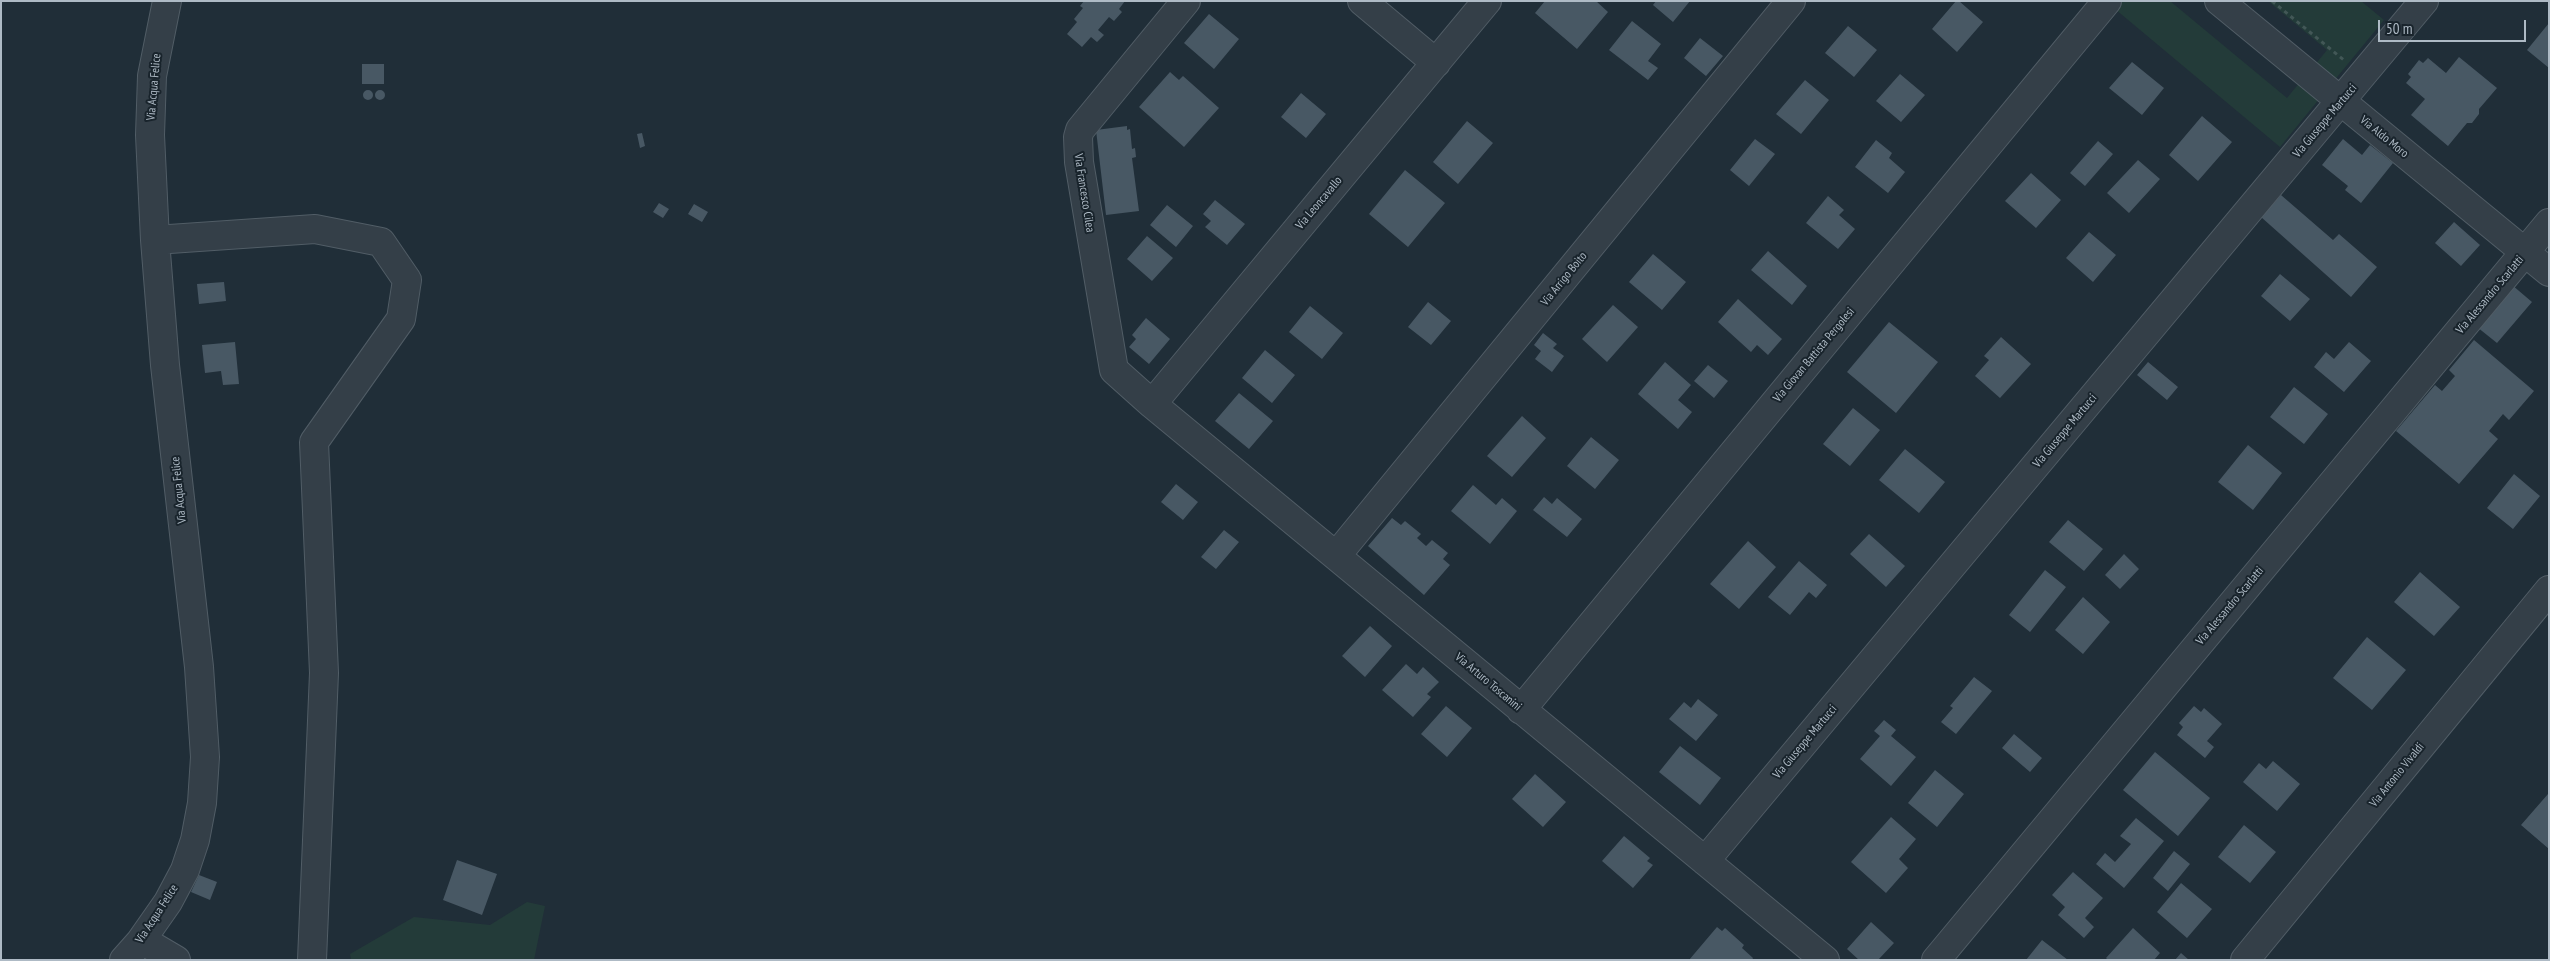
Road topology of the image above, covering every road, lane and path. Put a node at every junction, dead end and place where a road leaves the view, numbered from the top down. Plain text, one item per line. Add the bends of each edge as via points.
1 (166, 1) edge
2 (1186, 1) edge
3 (1362, 1) edge
4 (1487, 1) edge
5 (1791, 1) edge
6 (2106, 1) edge
7 (2220, 1) edge
8 (2272, 1) edge
9 (2424, 1) edge
10 (1436, 63) junction
11 (2362, 76) junction
12 (2341, 102) junction
13 (2549, 223) edge
14 (155, 240) junction
15 (2525, 252) junction
16 (2549, 272) edge
17 (1152, 404) junction
18 (1336, 556) junction
19 (2549, 590) edge
20 (1521, 710) junction
21 (1705, 860) junction
22 (133, 950) edge
23 (176, 960) edge
24 (312, 960) edge
25 (1825, 960) edge
26 (1936, 960) edge
27 (2245, 960) edge

1 - 14 street, Via Acqua Felice via 152,76 150,135
2 - 17 street, Via Francesco Cilea via 1080,130 1078,137 1079,162 1111,364 1120,377
3 - 10 street
4 - 10 street, Via Leoncavallo
5 - 18 street, Via Arrigo Boito
6 - 20 street, Via Giovan Battista Pergolesi
7 - 12 street, Via Aldo Moro
8 - 11 path
9 - 11 street, Via Giuseppe Martucci
10 - 17 street, Via Leoncavallo
11 - 12 street, Via Giuseppe Martucci
12 - 15 street, Via Aldo Moro
12 - 21 street, Via Giuseppe Martucci
13 - 15 street, Via Alessandro Scarlatti
14 - 22 street, Via Acqua Felice via 166,375 199,667 205,757 202,803 187,862 168,902
14 - 24 street via 315,229 381,242 408,280 401,318 314,442 324,673
15 - 16 street, Via Aldo Moro
15 - 26 street, Via Alessandro Scarlatti
17 - 18 street, Via Arturo Toscanini
18 - 20 street, Via Arturo Toscanini
19 - 27 street, Via Antonio Vivaldi
20 - 21 street, Via Arturo Toscanini
21 - 25 street, Via Arturo Toscanini
22 - 23 street

